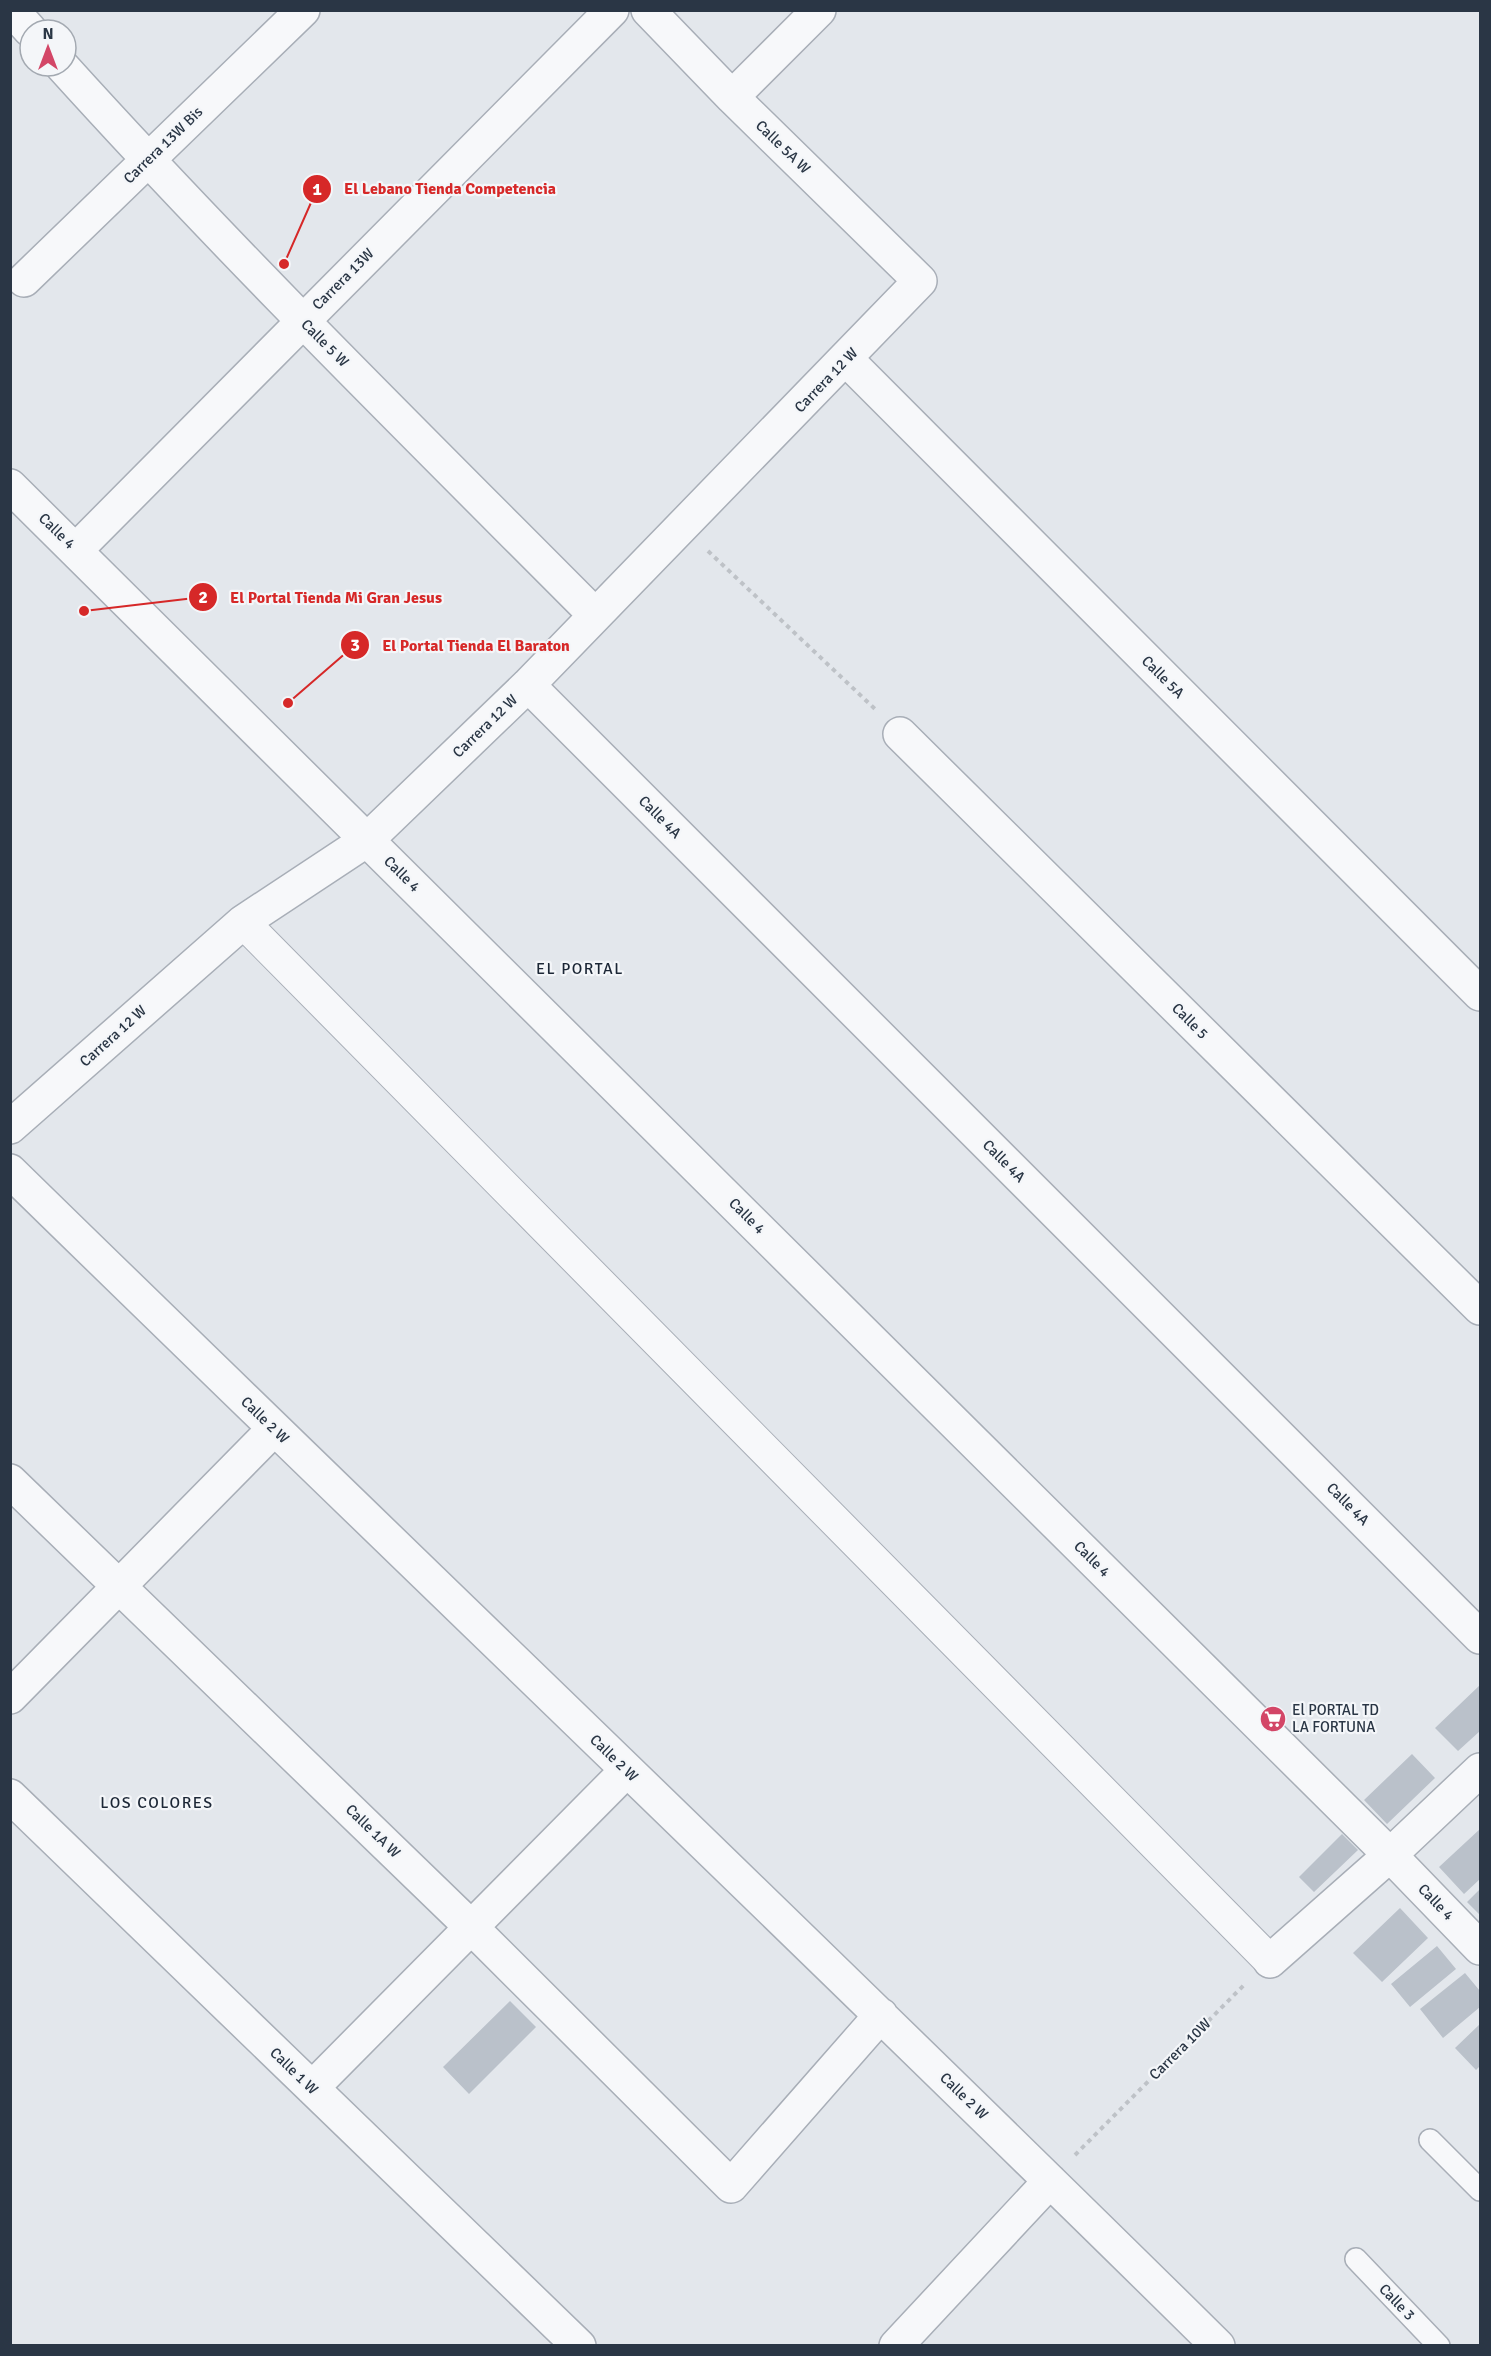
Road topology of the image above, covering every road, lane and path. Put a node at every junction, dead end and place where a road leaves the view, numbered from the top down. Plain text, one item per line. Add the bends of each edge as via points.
1 (303, 10) edge
2 (612, 10) edge
3 (648, 10) edge
4 (819, 10) edge
5 (73, 78) edge
6 (732, 98) junction
7 (148, 160) junction
8 (24, 280) dead end
9 (920, 281) joint
10 (302, 320) junction
11 (846, 359) junction
12 (10, 486) edge
13 (682, 526) junction
14 (76, 550) junction
15 (595, 615) junction
16 (528, 685) junction
17 (900, 734) joint
18 (367, 840) junction
19 (243, 922) junction
20 (1480, 994) edge
21 (10, 1127) edge
22 (10, 1171) edge
23 (1480, 1308) edge
24 (274, 1429) junction
25 (10, 1481) edge
26 (119, 1586) junction
27 (1480, 1636) edge
28 (10, 1697) edge
29 (627, 1770) junction
30 (1480, 1770) edge
31 (10, 1796) edge
32 (1390, 1855) junction
33 (471, 1927) junction
34 (1480, 1948) edge
35 (1270, 1961) junction
36 (881, 2015) junction
37 (312, 2088) junction
38 (1431, 2140) dead end
39 (1050, 2181) junction
40 (1480, 2190) edge
41 (1356, 2259) dead end
42 (579, 2346) edge
43 (896, 2346) edge
44 (1218, 2346) edge
45 (1439, 2346) edge

1 - 7 street, Carrera 13W Bis
2 - 10 street, Carrera 13W
3 - 6 street, Calle 5A W
4 - 6 street
5 - 7 street, Calle 5 W
6 - 9 street, Calle 5A W
7 - 8 street, Carrera 13W Bis
7 - 10 street, Calle 5 W
9 - 11 street, Carrera 12 W
10 - 14 street, Carrera 13W
10 - 15 street, Calle 5 W
11 - 13 street, Carrera 12 W
11 - 20 street, Calle 5A
12 - 14 street, Calle 4
13 - 15 street, Carrera 12 W
13 - 17 path
14 - 18 street, Calle 4
15 - 16 street, Carrera 12 W
16 - 18 street, Carrera 12 W
16 - 27 street, Calle 4A
17 - 23 street, Calle 5
18 - 19 street, Carrera 12 W
18 - 32 street, Calle 4
19 - 21 street, Carrera 12 W
19 - 35 street
22 - 24 street, Calle 2 W
24 - 26 street
24 - 29 street, Calle 2 W
25 - 26 street, Calle 1A W
26 - 28 street
26 - 33 street, Calle 1A W
29 - 33 street
29 - 36 street, Calle 2 W
30 - 32 street
31 - 37 street, Calle 1 W
32 - 34 street, Calle 4
32 - 35 street
33 - 36 street, Calle 1A W via 730,2186
33 - 37 street
35 - 39 path, Carrera 10W
36 - 39 street, Calle 2 W
37 - 42 street, Calle 1 W
38 - 40 lane
39 - 43 street
39 - 44 street, Calle 2 W
41 - 45 lane, Calle 3

